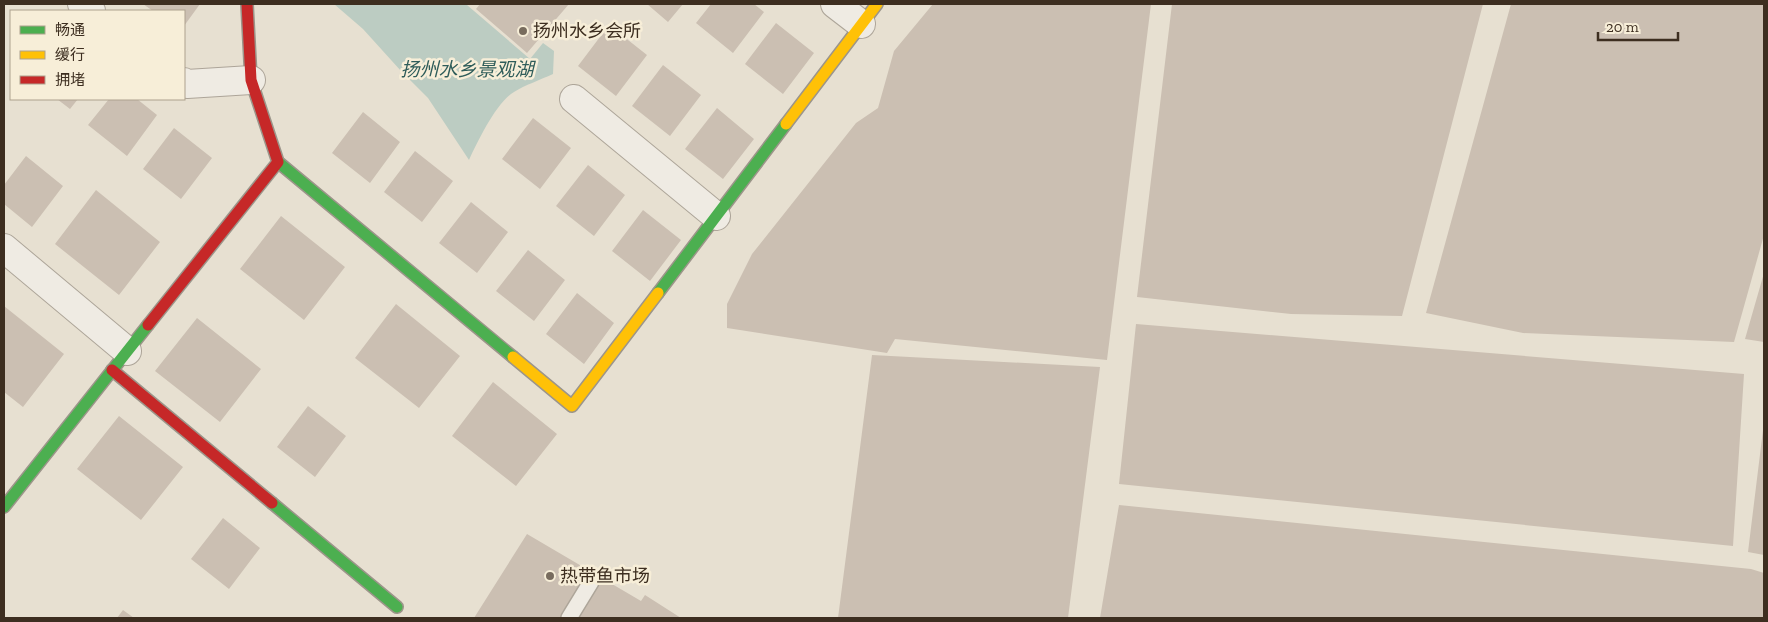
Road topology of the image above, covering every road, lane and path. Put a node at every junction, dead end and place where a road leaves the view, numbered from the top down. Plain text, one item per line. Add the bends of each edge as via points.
1 (247, 4) edge
2 (836, 4) edge
3 (869, 14) edge
4 (251, 80) junction
5 (185, 83) edge
6 (574, 100) dead end
7 (278, 162) junction
8 (716, 216) junction
9 (4, 248) edge
10 (120, 361) junction
11 (4, 507) edge
12 (591, 582) dead end
13 (397, 607) dead end
14 (569, 618) edge

1 - 4 street
2 - 3 street
3 - 8 street
4 - 5 street
4 - 7 street
6 - 8 street
7 - 8 street via 572,406
7 - 10 street
9 - 10 street
10 - 11 street
10 - 13 street
12 - 14 lane

